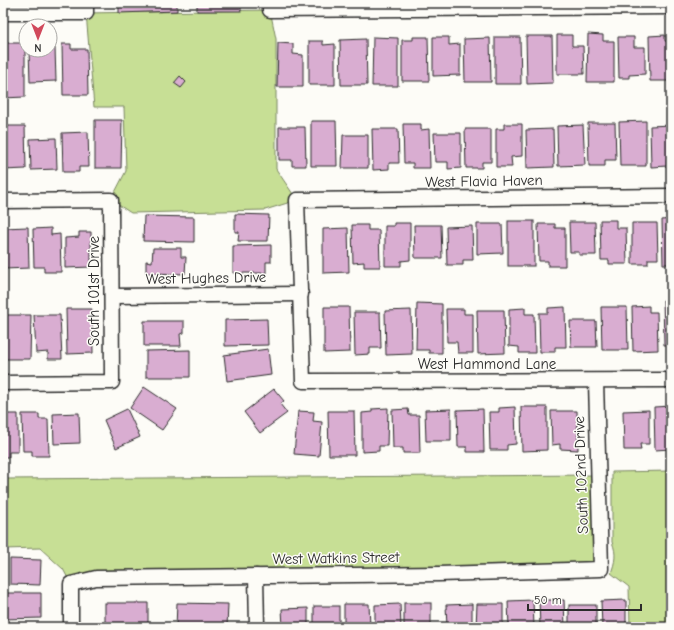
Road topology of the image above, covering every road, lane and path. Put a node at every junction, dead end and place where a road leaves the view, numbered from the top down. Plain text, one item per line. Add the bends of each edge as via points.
1 (270, 6) edge
2 (671, 7) edge
3 (86, 8) edge
4 (3, 13) edge
5 (671, 196) edge
6 (3, 202) edge
7 (301, 294) junction
8 (112, 296) junction
9 (671, 380) edge
10 (596, 381) junction
11 (3, 384) edge
12 (601, 569) joint
13 (256, 576) junction
14 (71, 627) edge
15 (257, 627) edge

1 - 2 street
3 - 4 street
5 - 7 street, West Flavia Haven via 297,200
6 - 8 street, South 101st Drive via 111,200
7 - 8 street, West Hughes Drive
7 - 10 street, West Hammond Lane via 303,381
8 - 11 street, South 101st Drive via 112,382
9 - 10 street, West Hammond Lane
10 - 12 street, South 102nd Drive
12 - 13 street, West Watkins Street
13 - 14 street, West Watkins Street via 96,578 71,584
13 - 15 street

